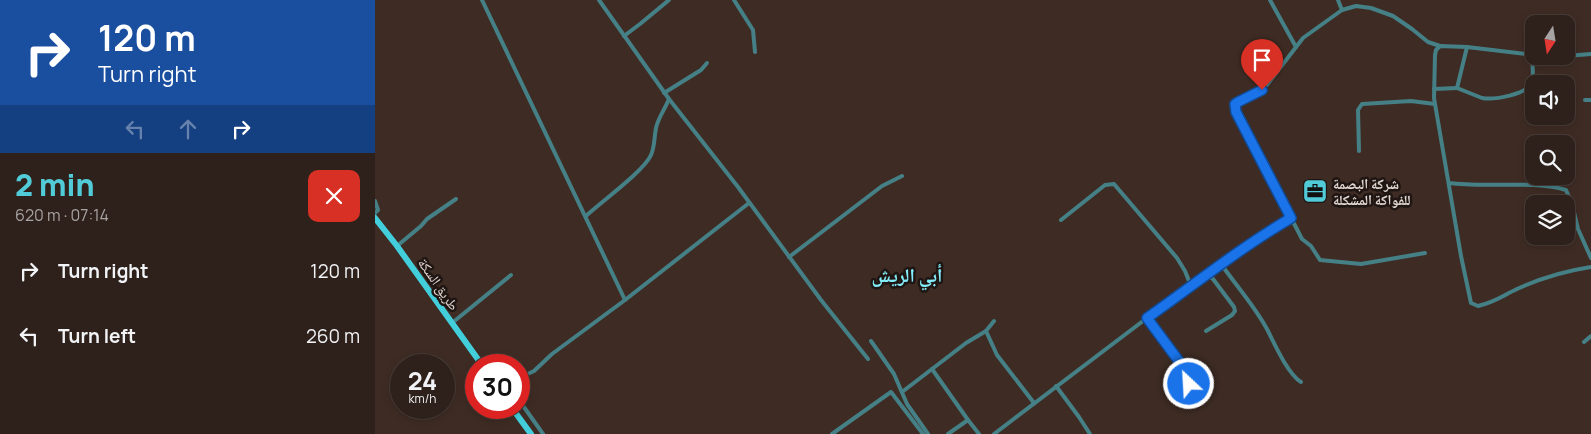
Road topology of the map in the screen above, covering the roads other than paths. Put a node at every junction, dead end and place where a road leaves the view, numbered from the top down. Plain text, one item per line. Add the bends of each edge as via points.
1 (482, 0) edge
2 (599, 0) edge
3 (669, 0) edge
4 (734, 0) edge
5 (1269, 0) edge
6 (1338, 0) edge
7 (1341, 10) junction
8 (623, 36) junction
9 (1440, 46) junction
10 (1296, 47) junction
11 (1467, 47) junction
12 (755, 52) dead end
13 (1525, 54) edge
14 (1591, 54) edge
15 (1575, 55) edge
16 (707, 63) dead end
17 (1533, 65) edge
18 (1457, 88) junction
19 (1434, 89) junction
20 (665, 93) junction
21 (669, 99) junction
22 (1585, 100) dead end
23 (1591, 100) edge
24 (1435, 104) junction
25 (1359, 151) dead end
26 (902, 176) dead end
27 (1449, 183) junction
28 (456, 199) dead end
29 (375, 201) edge
30 (749, 203) junction
31 (375, 213) edge
32 (586, 216) junction
33 (375, 218) edge
34 (1291, 218) junction
35 (1061, 220) dead end
36 (397, 246) junction
37 (1425, 253) dead end
38 (789, 257) junction
39 (1591, 258) edge
40 (1221, 264) junction
41 (1591, 267) edge
42 (511, 274) dead end
43 (1205, 274) junction
44 (1191, 286) junction
45 (625, 300) junction
46 (1147, 318) junction
47 (994, 321) dead end
48 (452, 323) junction
49 (985, 331) junction
50 (1205, 331) dead end
51 (1591, 336) edge
52 (871, 341) dead end
53 (1584, 342) dead end
54 (474, 354) edge
55 (868, 360) dead end
56 (932, 369) junction
57 (530, 373) edge
58 (1301, 382) dead end
59 (1056, 386) junction
60 (902, 392) junction
61 (1187, 393) dead end
62 (1035, 404) junction
63 (530, 416) edge
64 (520, 419) edge
65 (967, 420) junction
66 (531, 434) edge
67 (543, 434) edge
68 (832, 434) edge
69 (923, 434) edge
70 (928, 434) edge
71 (948, 434) edge
72 (979, 434) edge
73 (994, 434) edge
74 (1090, 434) edge

1 - 32 street
2 - 8 street
3 - 8 street
4 - 12 street via 753,30
5 - 10 street
6 - 7 street
7 - 9 street via 1356,6 1371,8
7 - 10 street via 1303,38
8 - 20 street
9 - 11 street
9 - 19 street via 1435,55
10 - 34 street via 1267,86 1238,102 1235,108
11 - 13 street
11 - 18 street
14 - 15 street
16 - 20 street
17 - 18 street via 1532,82 1522,92 1494,99
18 - 19 street
19 - 24 street
20 - 21 street
21 - 30 street
21 - 32 street via 658,120 651,157
22 - 23 street
24 - 25 street via 1411,101 1362,104 1358,110
24 - 27 street
26 - 38 street via 882,186
27 - 39 street via 1566,190
27 - 41 street via 1471,303 1478,306 1496,301 1549,276
28 - 36 street
29 - 31 street via 378,210
30 - 38 street
30 - 45 street
32 - 45 street
33 - 36 main road, طريق السكة
34 - 37 street via 1302,239 1322,261 1374,263
34 - 40 street
35 - 44 street via 1105,185 1114,184 1177,258
36 - 48 main road, طريق السكة
38 - 55 street
40 - 43 street
40 - 58 street
42 - 48 street
43 - 44 street
43 - 50 street via 1217,284 1235,310
44 - 46 street
45 - 57 street
46 - 59 street
46 - 61 street via 1189,376
47 - 49 street
48 - 54 main road, طريق السكة
49 - 56 street
49 - 62 street via 997,355
51 - 53 street
52 - 60 street via 894,374
56 - 60 street
56 - 65 street
59 - 62 street
59 - 74 street
60 - 70 street
62 - 73 street
63 - 67 street
64 - 66 main road
65 - 71 street
65 - 72 street
68 - 69 street via 891,392

